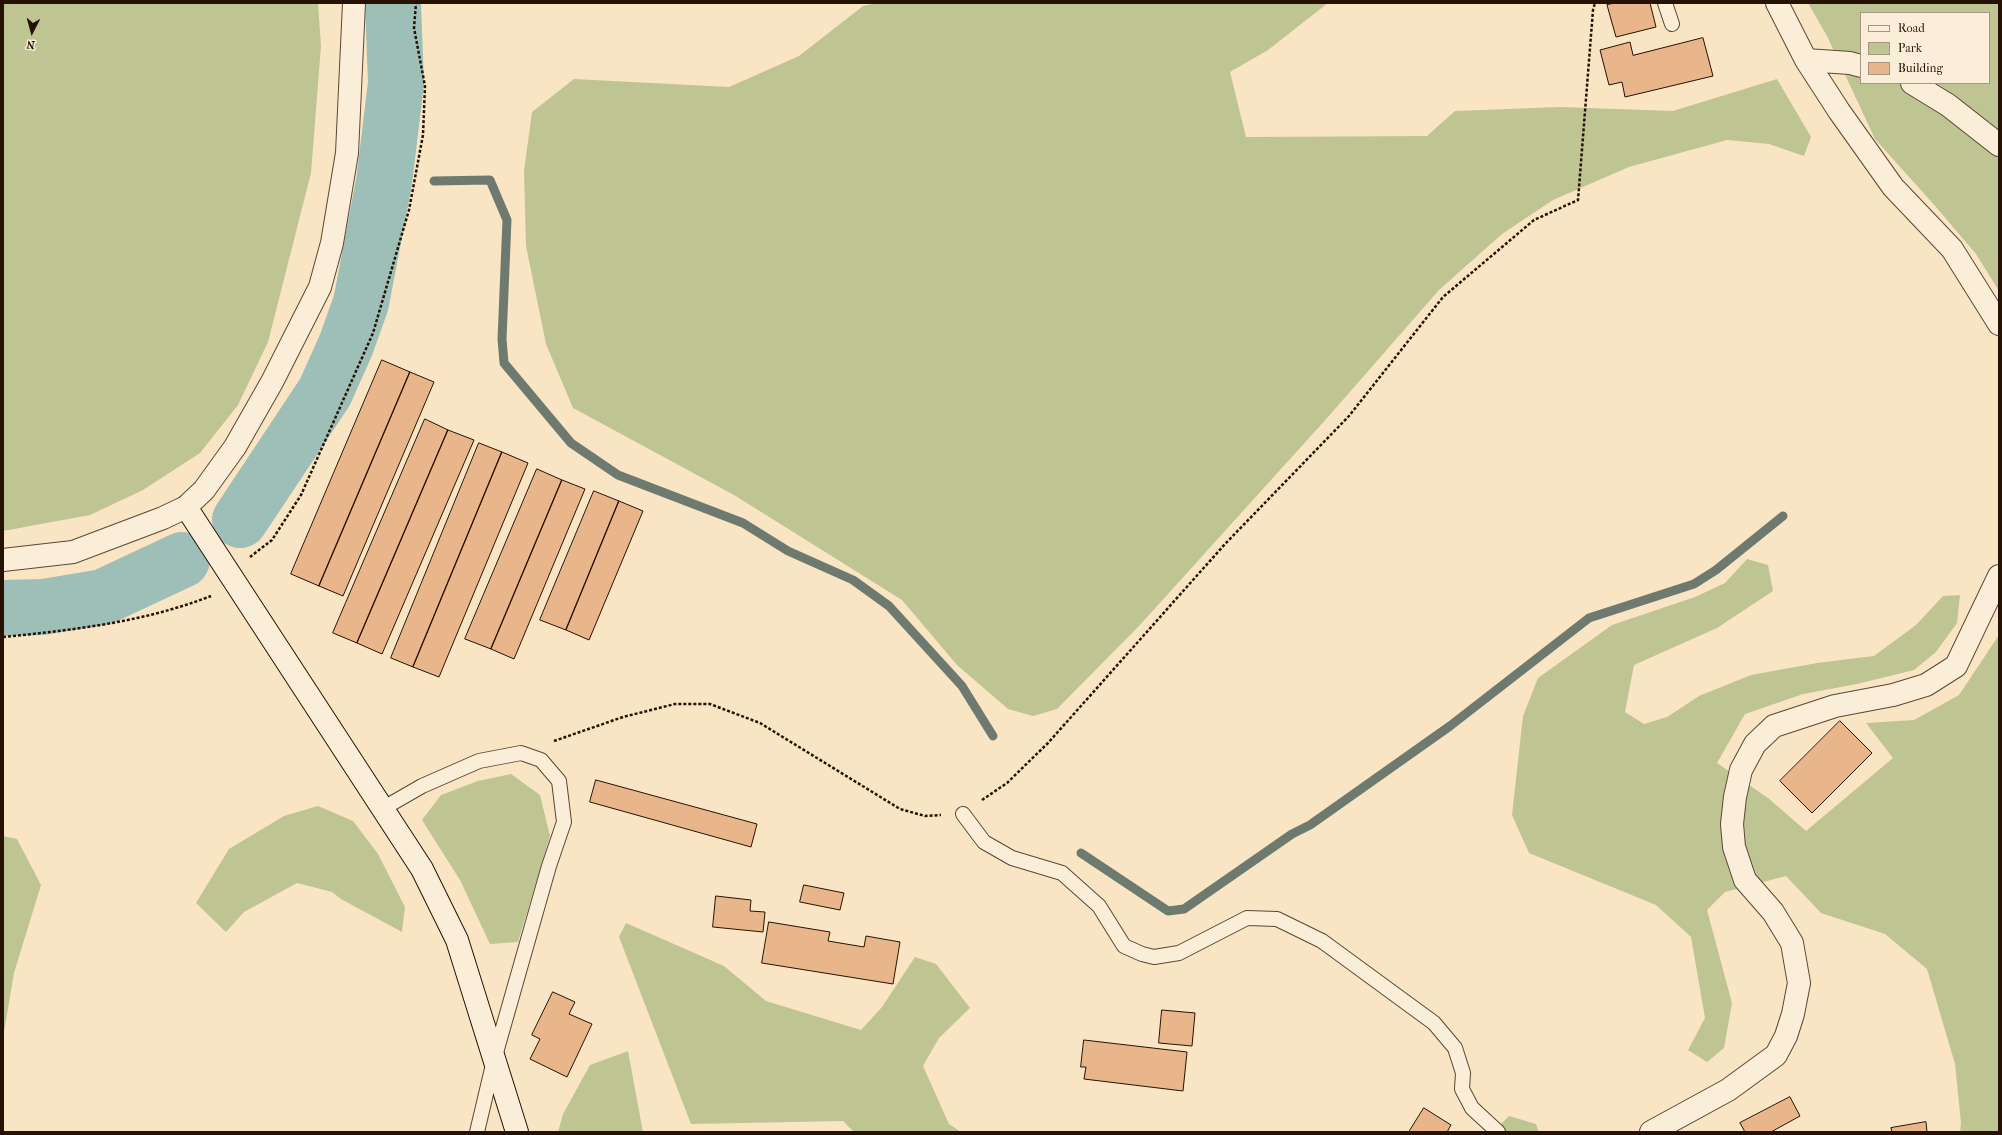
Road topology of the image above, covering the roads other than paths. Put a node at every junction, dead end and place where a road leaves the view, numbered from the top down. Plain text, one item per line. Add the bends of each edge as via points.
1 (354, 3) edge
2 (1665, 3) edge
3 (1776, 3) edge
4 (1672, 24) dead end
5 (1806, 60) junction
6 (1860, 66) edge
7 (1914, 84) edge
8 (1999, 145) edge
9 (1999, 324) edge
10 (186, 507) junction
11 (3, 560) edge
12 (1999, 576) edge
13 (382, 809) junction
14 (963, 814) road end
15 (495, 1056) junction
16 (477, 1132) edge
17 (517, 1132) edge
18 (1498, 1132) edge
19 (1650, 1132) edge

1 - 10 street via 347,153 332,243 320,287 235,448 204,490
2 - 4 lane
3 - 5 street
5 - 6 street
5 - 9 street via 1894,187 1952,249
7 - 8 street via 1948,105
10 - 11 street via 73,552
10 - 13 street
12 - 19 street via 1956,666 1926,685 1893,695 1834,706 1774,726 1755,744 1741,770 1732,824 1734,847 1745,880 1773,912 1792,943 1799,983 1793,1014 1776,1055 1728,1090
13 - 15 street via 422,869 457,940
13 - 15 lane via 422,786 479,761 521,753 541,760 559,781 564,822
14 - 18 lane via 984,842 1012,858 1062,873 1099,906 1124,946 1142,954 1154,957 1179,953 1247,918 1277,919 1322,941 1434,1023 1455,1048 1463,1073 1462,1089 1472,1108
15 - 16 lane
15 - 17 street

